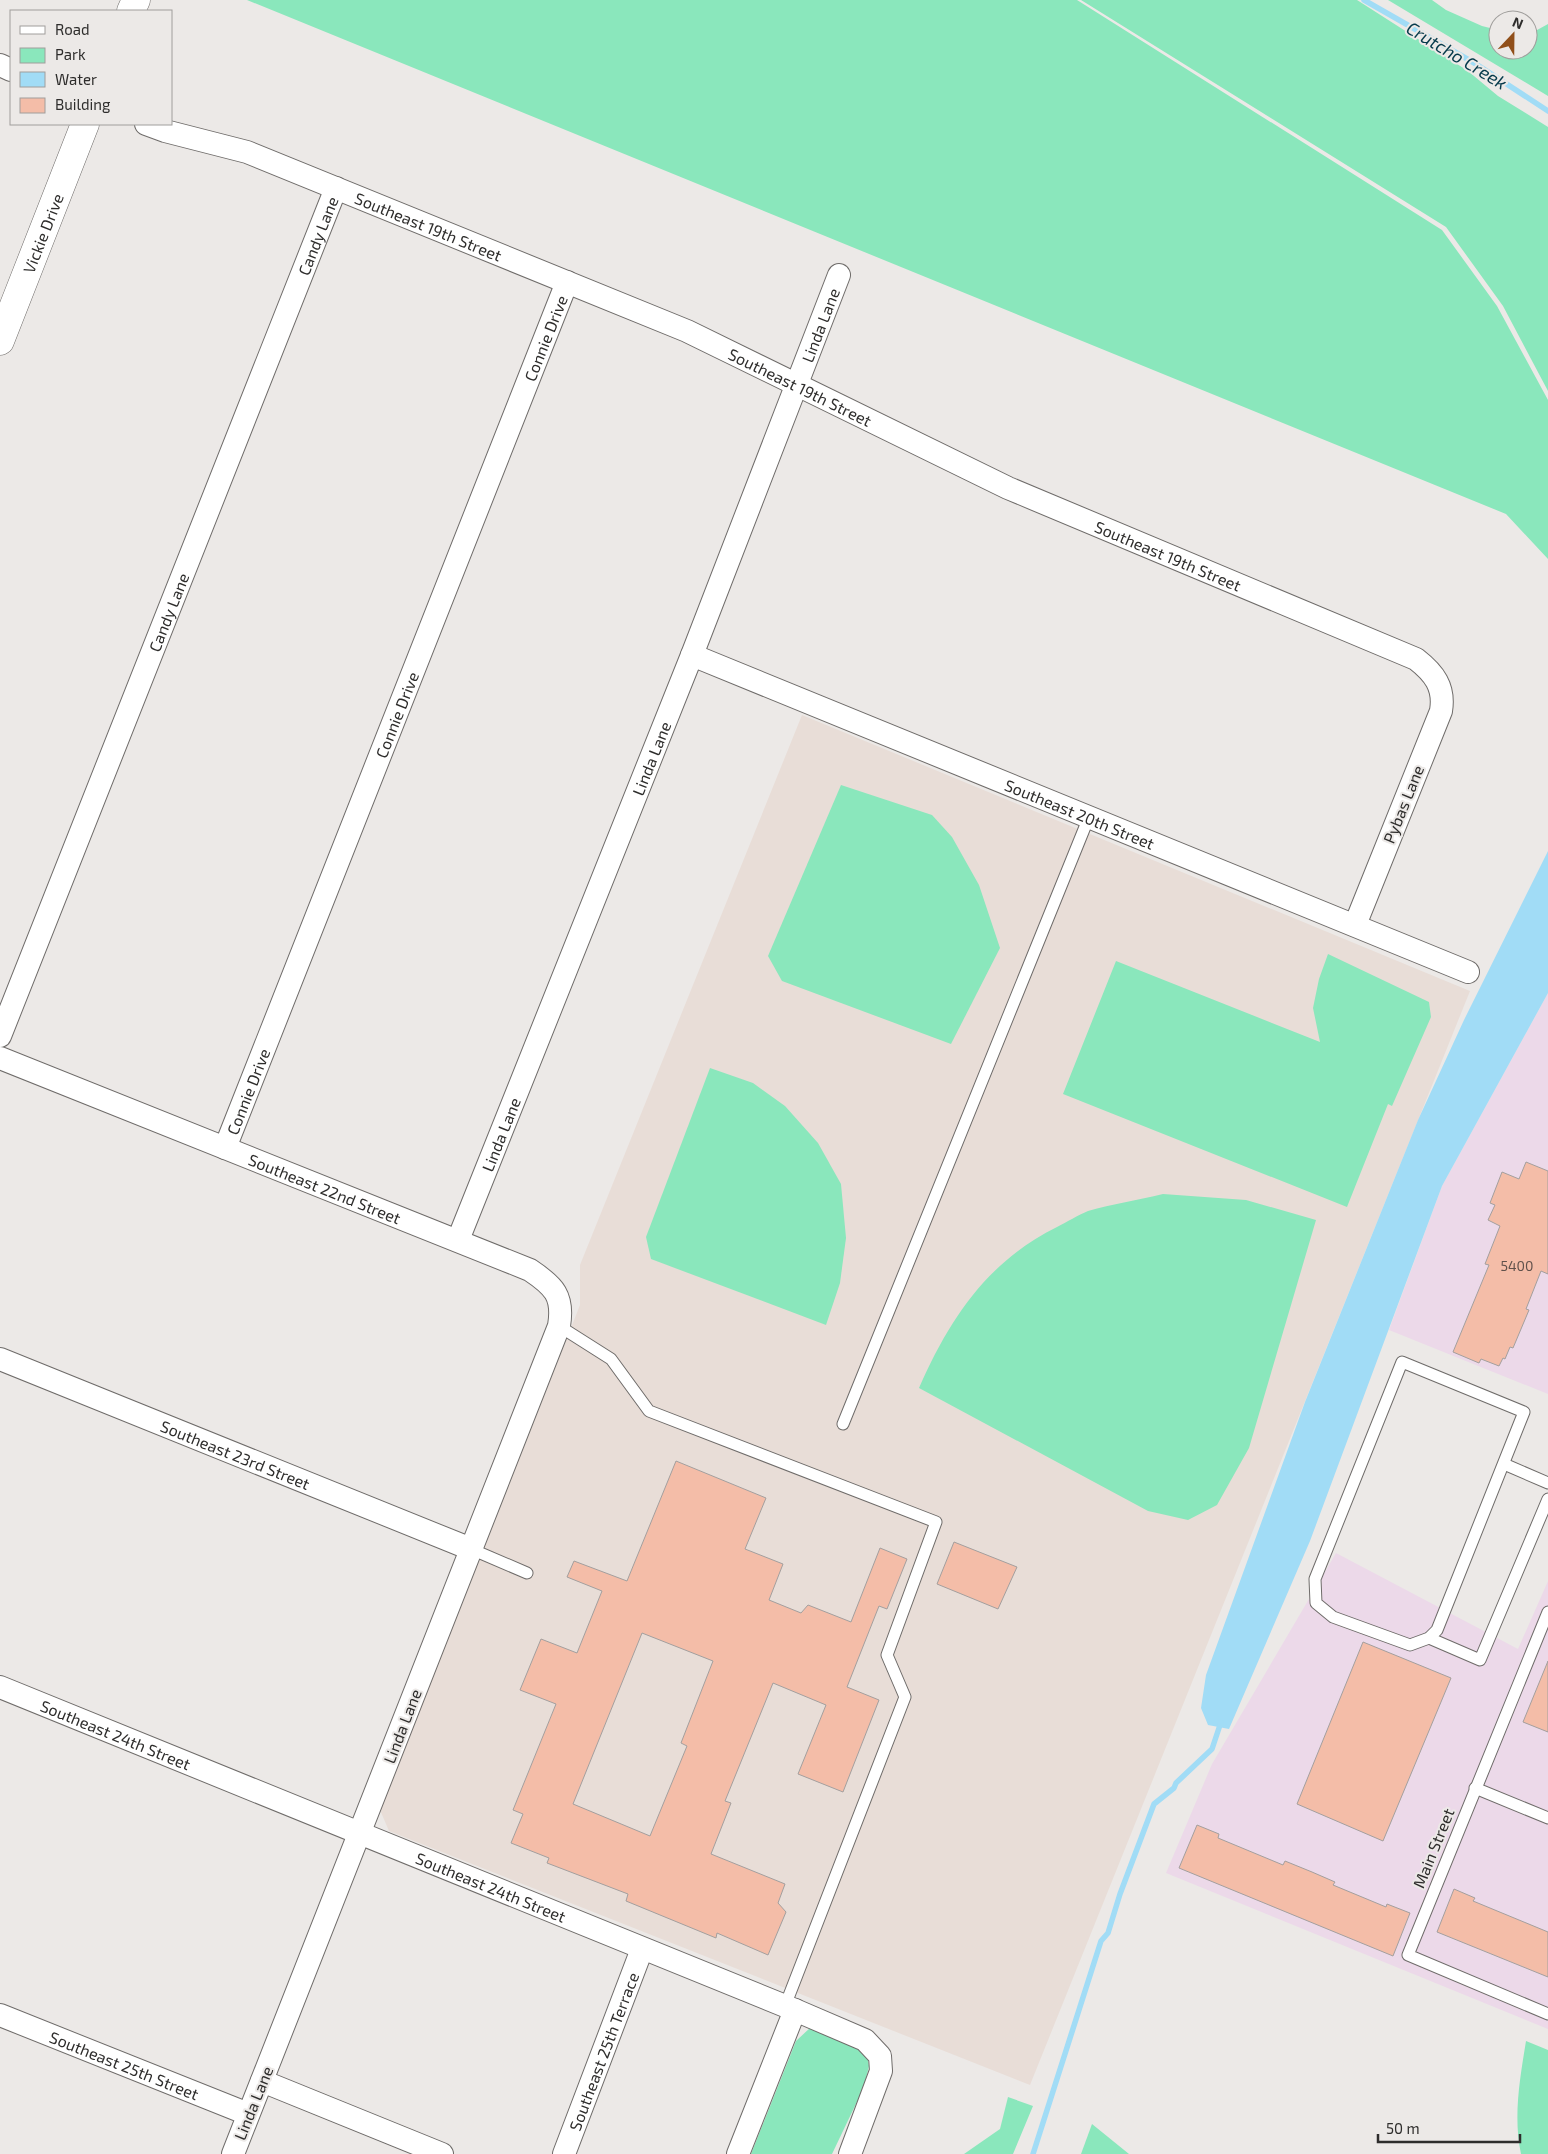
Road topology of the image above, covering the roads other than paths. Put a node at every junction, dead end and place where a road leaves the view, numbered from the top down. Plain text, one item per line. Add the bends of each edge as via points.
1 (85, 125) edge
2 (148, 125) edge
3 (336, 188) junction
4 (839, 275) dead end
5 (567, 282) junction
6 (0, 341) edge
7 (796, 385) junction
8 (692, 655) junction
9 (1438, 682) joint
10 (1089, 817) junction
11 (1355, 925) junction
12 (1468, 972) dead end
13 (0, 1036) edge
14 (0, 1058) edge
15 (225, 1148) junction
16 (458, 1240) junction
17 (559, 1296) joint
18 (559, 1326) junction
19 (0, 1359) edge
20 (843, 1424) dead end
21 (1504, 1464) junction
22 (1548, 1483) edge
23 (1548, 1499) edge
24 (471, 1550) junction
25 (527, 1573) dead end
26 (1548, 1612) edge
27 (1430, 1638) junction
28 (0, 1687) edge
29 (1475, 1788) junction
30 (1548, 1818) edge
31 (360, 1832) junction
32 (642, 1949) junction
33 (790, 2008) junction
34 (1548, 2014) edge
35 (0, 2015) edge
36 (262, 2081) junction
37 (248, 2114) junction
38 (233, 2154) edge
39 (442, 2154) edge
40 (564, 2154) edge
41 (738, 2154) edge
42 (850, 2154) edge

1 - 6 street, Vickie Drive
2 - 3 street, Southeast 19th Street via 248,152
3 - 5 street, Southeast 19th Street
3 - 13 street, Candy Lane
4 - 7 street, Linda Lane
5 - 7 street, Southeast 19th Street via 686,331
5 - 15 street, Connie Drive
7 - 8 street, Linda Lane
7 - 9 street, Southeast 19th Street via 1008,488 1416,659 1431,670
8 - 10 street, Southeast 20th Street
8 - 16 street, Linda Lane
9 - 11 street, Pybas Lane via 1441,711
10 - 11 street, Southeast 20th Street
10 - 20 lane
11 - 12 street, Southeast 20th Street
14 - 15 street, Southeast 22nd Street
15 - 16 street, Southeast 22nd Street
16 - 17 street, Southeast 22nd Street via 530,1270 545,1280
17 - 18 street, Linda Lane via 562,1310
18 - 24 street, Linda Lane
18 - 33 lane via 610,1360 649,1411 936,1522 887,1655 905,1697
19 - 24 street, Southeast 23rd Street
21 - 22 lane
21 - 27 lane via 1437,1630
21 - 27 lane via 1524,1412 1402,1362 1315,1579 1316,1603 1333,1617 1410,1645
23 - 27 lane via 1480,1660
24 - 25 lane
24 - 31 street, Linda Lane
26 - 29 lane, Main Street
28 - 31 street, Southeast 24th Street
29 - 30 lane
29 - 34 lane, Main Street via 1408,1955
31 - 32 street, Southeast 24th Street
31 - 36 street, Linda Lane
32 - 33 street, Southeast 24th Street
32 - 40 street, Southeast 25th Terrace
33 - 41 street
33 - 42 street, Southeast 24th Street via 865,2040 880,2056 882,2071
35 - 37 street, Southeast 25th Street
36 - 37 street, Linda Lane
36 - 39 street
37 - 38 street, Linda Lane

